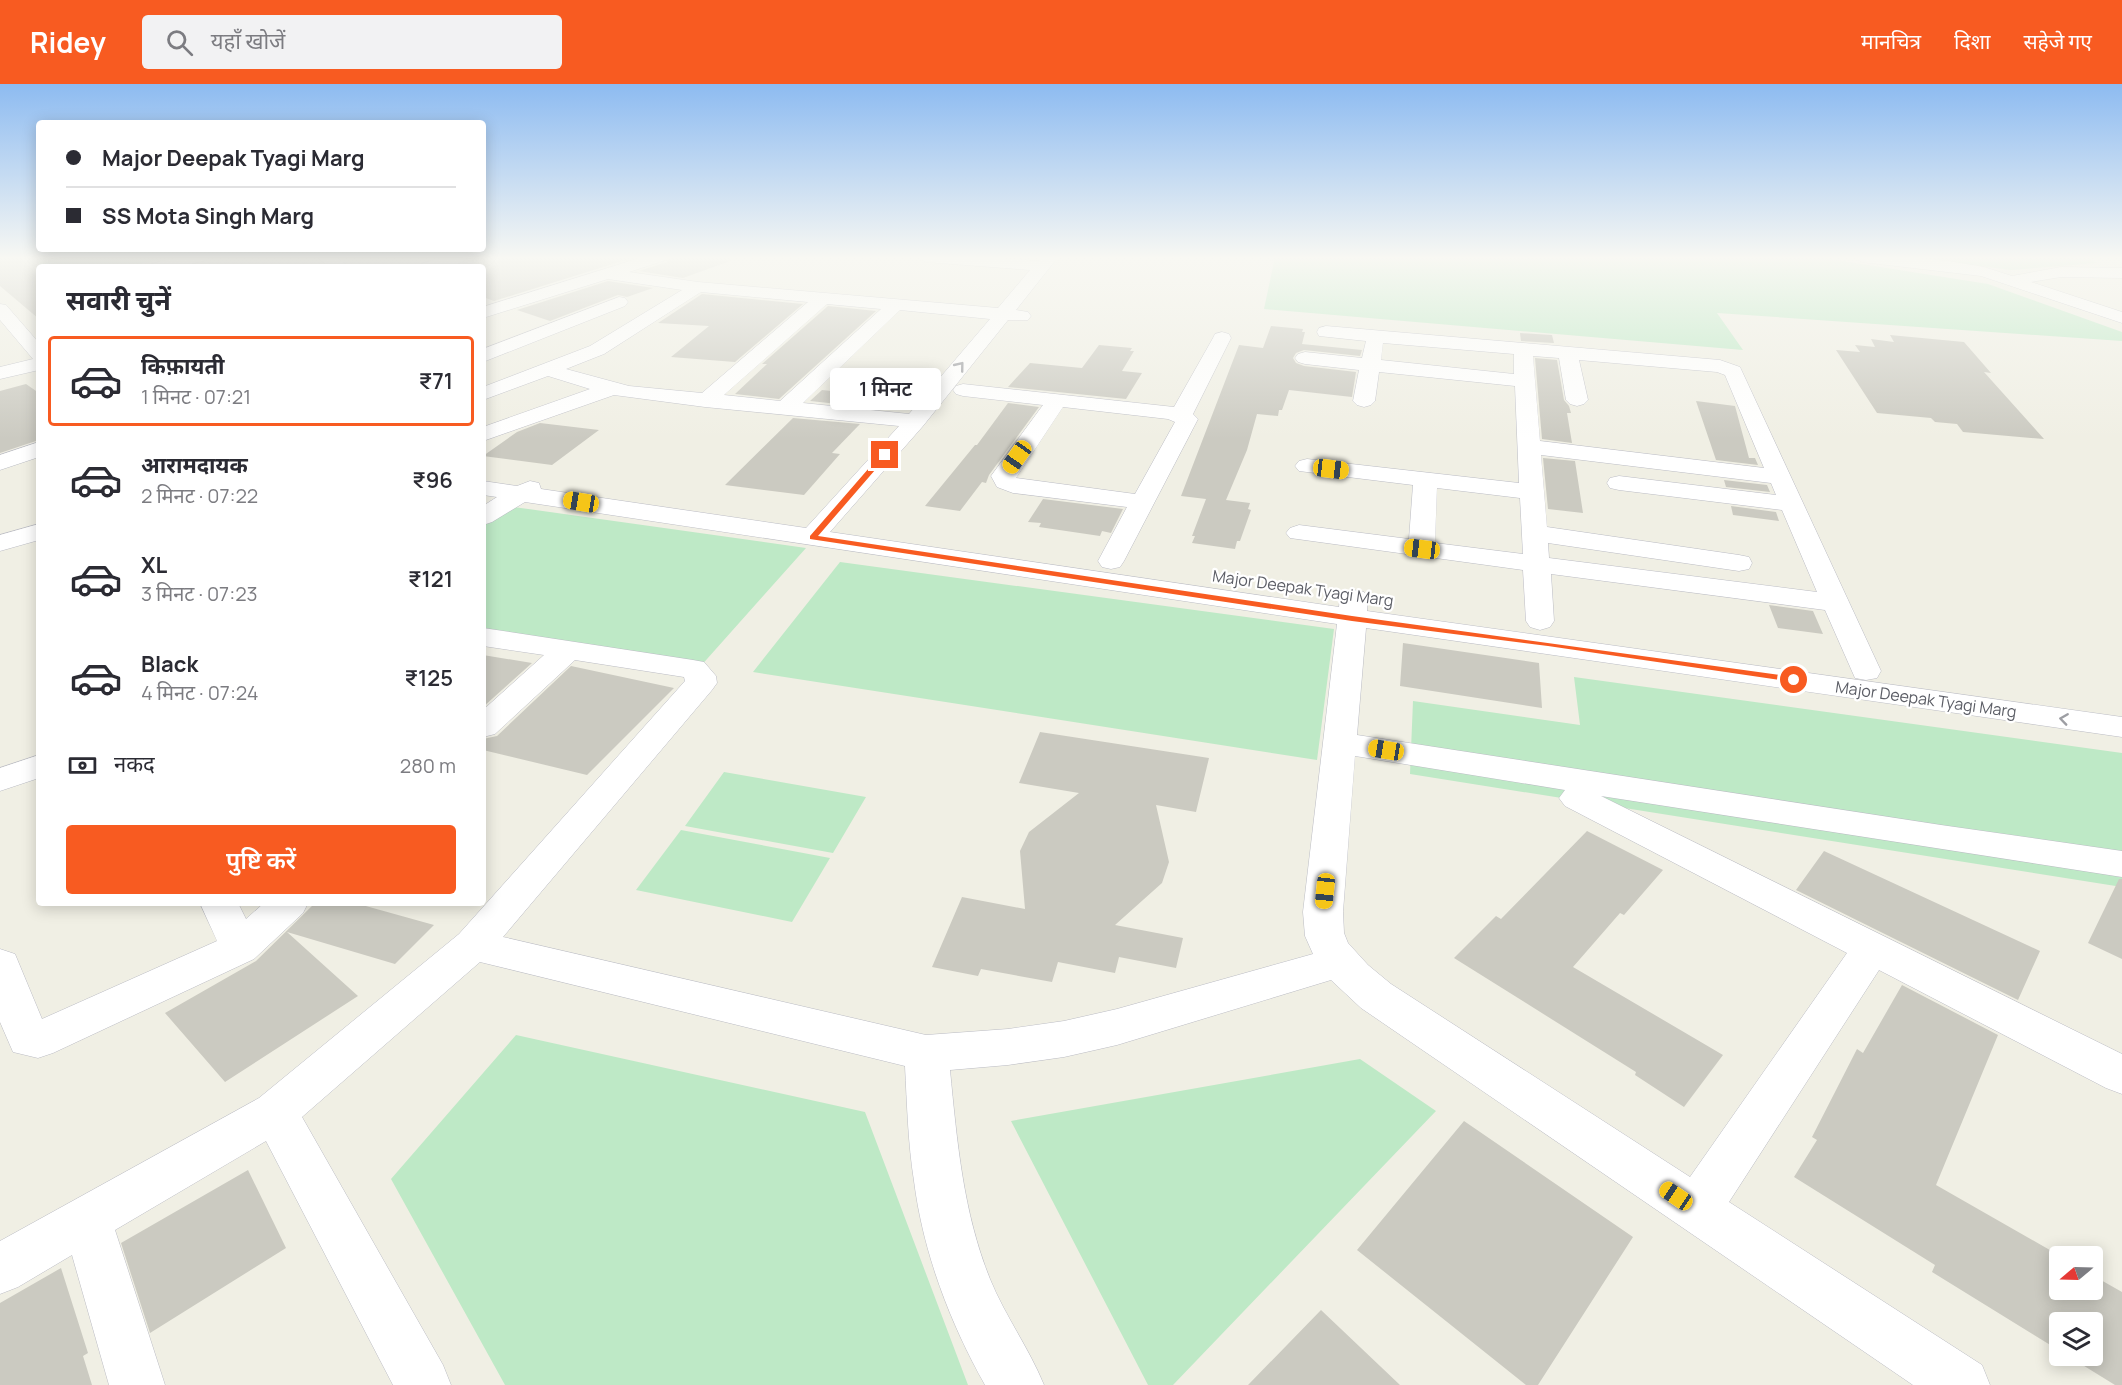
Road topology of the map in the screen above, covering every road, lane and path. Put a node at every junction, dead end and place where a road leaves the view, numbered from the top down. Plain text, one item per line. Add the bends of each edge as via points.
1 (7, 318) edge
2 (592, 318) edge
3 (649, 318) edge
4 (800, 318) edge
5 (882, 318) edge
6 (1010, 318) edge
7 (1010, 318) edge
8 (1326, 332) dead end
9 (1222, 338) dead end
10 (1523, 349) junction
11 (36, 351) edge
12 (486, 355) edge
13 (1474, 361) junction
14 (1569, 362) junction
15 (36, 365) edge
16 (1306, 366) dead end
17 (1370, 367) junction
18 (550, 370) junction
19 (0, 374) edge
20 (611, 389) junction
21 (963, 390) junction
22 (1526, 390) junction
23 (486, 393) edge
24 (1057, 400) junction
25 (1577, 400) dead end
26 (705, 401) junction
27 (785, 408) junction
28 (1181, 415) junction
29 (915, 421) junction
30 (486, 433) edge
31 (1529, 438) junction
32 (1707, 447) dead end
33 (36, 450) edge
34 (0, 463) edge
35 (1307, 466) dead end
36 (897, 472) dead end
37 (486, 477) edge
38 (1780, 477) junction
39 (1425, 480) junction
40 (1620, 483) dead end
41 (486, 488) edge
42 (529, 488) junction
43 (1532, 492) junction
44 (1143, 502) junction
45 (1792, 504) junction
46 (486, 516) edge
47 (832, 532) junction
48 (36, 533) edge
49 (1299, 533) dead end
50 (1535, 533) junction
51 (0, 543) edge
52 (36, 543) edge
53 (1422, 549) junction
54 (0, 553) edge
55 (1111, 561) junction
56 (1536, 563) junction
57 (1739, 563) dead end
58 (1836, 603) junction
59 (1353, 607) junction
60 (1540, 621) junction
61 (486, 638) edge
62 (567, 651) junction
63 (1866, 671) junction
64 (2122, 705) edge
65 (486, 724) edge
66 (2122, 728) edge
67 (1340, 743) junction
68 (36, 767) edge
69 (0, 780) edge
70 (1577, 798) dead end
71 (2122, 864) edge
72 (220, 906) edge
73 (286, 906) edge
74 (473, 945) junction
75 (1873, 947) junction
76 (240, 948) junction
77 (1340, 962) junction
78 (0, 965) edge
79 (926, 1053) junction
80 (2122, 1075) edge
81 (275, 1112) junction
82 (1696, 1209) junction
83 (87, 1220) junction
84 (0, 1269) edge
85 (137, 1385) edge
86 (423, 1385) edge
87 (1016, 1385) edge
88 (1962, 1385) edge

1 - 11 street
2 - 12 street
3 - 18 street via 597,350
4 - 26 street
5 - 27 street
6 - 21 street
29 -> 7 street
8 - 17 street
9 - 28 street
10 - 13 street
10 - 14 street
10 - 22 street
13 - 17 street
13 - 17 street
13 - 22 street
14 - 25 street
14 - 38 street via 1720,366 1733,371
15 - 19 street
16 - 17 street
17 - 22 street
18 - 20 street
18 - 23 street
20 - 26 street
20 - 30 street
21 - 24 street
21 - 36 street
22 - 31 street
24 - 28 street
24 - 44 street via 1003,476 1006,482
26 - 27 street
27 - 29 street
28 - 44 street via 1187,423
29 - 47 street
31 - 32 street
31 - 38 street
31 - 43 street
33 - 34 street
35 - 39 street
37 - 42 street, Major Deepak Tyagi Marg
38 - 45 street
39 - 43 street
39 - 53 street
40 - 45 street
41 - 42 street, Major Deepak Tyagi Marg
42 - 46 street
42 - 47 street, Major Deepak Tyagi Marg
43 - 50 street
44 - 55 street
45 - 58 street
47 - 55 street, Major Deepak Tyagi Marg
47 - 59 street, Major Deepak Tyagi Marg
48 - 51 street
49 - 53 street
50 - 56 street
50 - 57 street
52 - 54 street
53 - 56 street
55 - 59 street, Major Deepak Tyagi Marg
56 - 58 street
56 - 60 street
58 - 63 street
59 - 60 street, Major Deepak Tyagi Marg
66 -> 59 street, Major Deepak Tyagi Marg via 1548,644
59 - 67 street
60 - 63 street, Major Deepak Tyagi Marg
61 - 62 street
62 - 65 street
62 - 74 street via 693,669 701,676 700,682
63 - 64 street, Major Deepak Tyagi Marg
67 - 71 street
67 - 77 street via 1323,912 1325,936
68 - 69 street
70 - 75 street
72 - 76 street
73 - 76 street
74 - 79 street
74 - 81 street
75 - 80 street
75 - 82 street
76 - 78 street via 38,1040 28,1039
77 - 79 street via 1065,1039
77 - 82 street via 1351,977 1376,996
79 - 87 street via 938,1180 949,1233 969,1296
81 - 83 street
81 - 86 street
82 - 88 street
83 - 84 street
83 - 85 street

